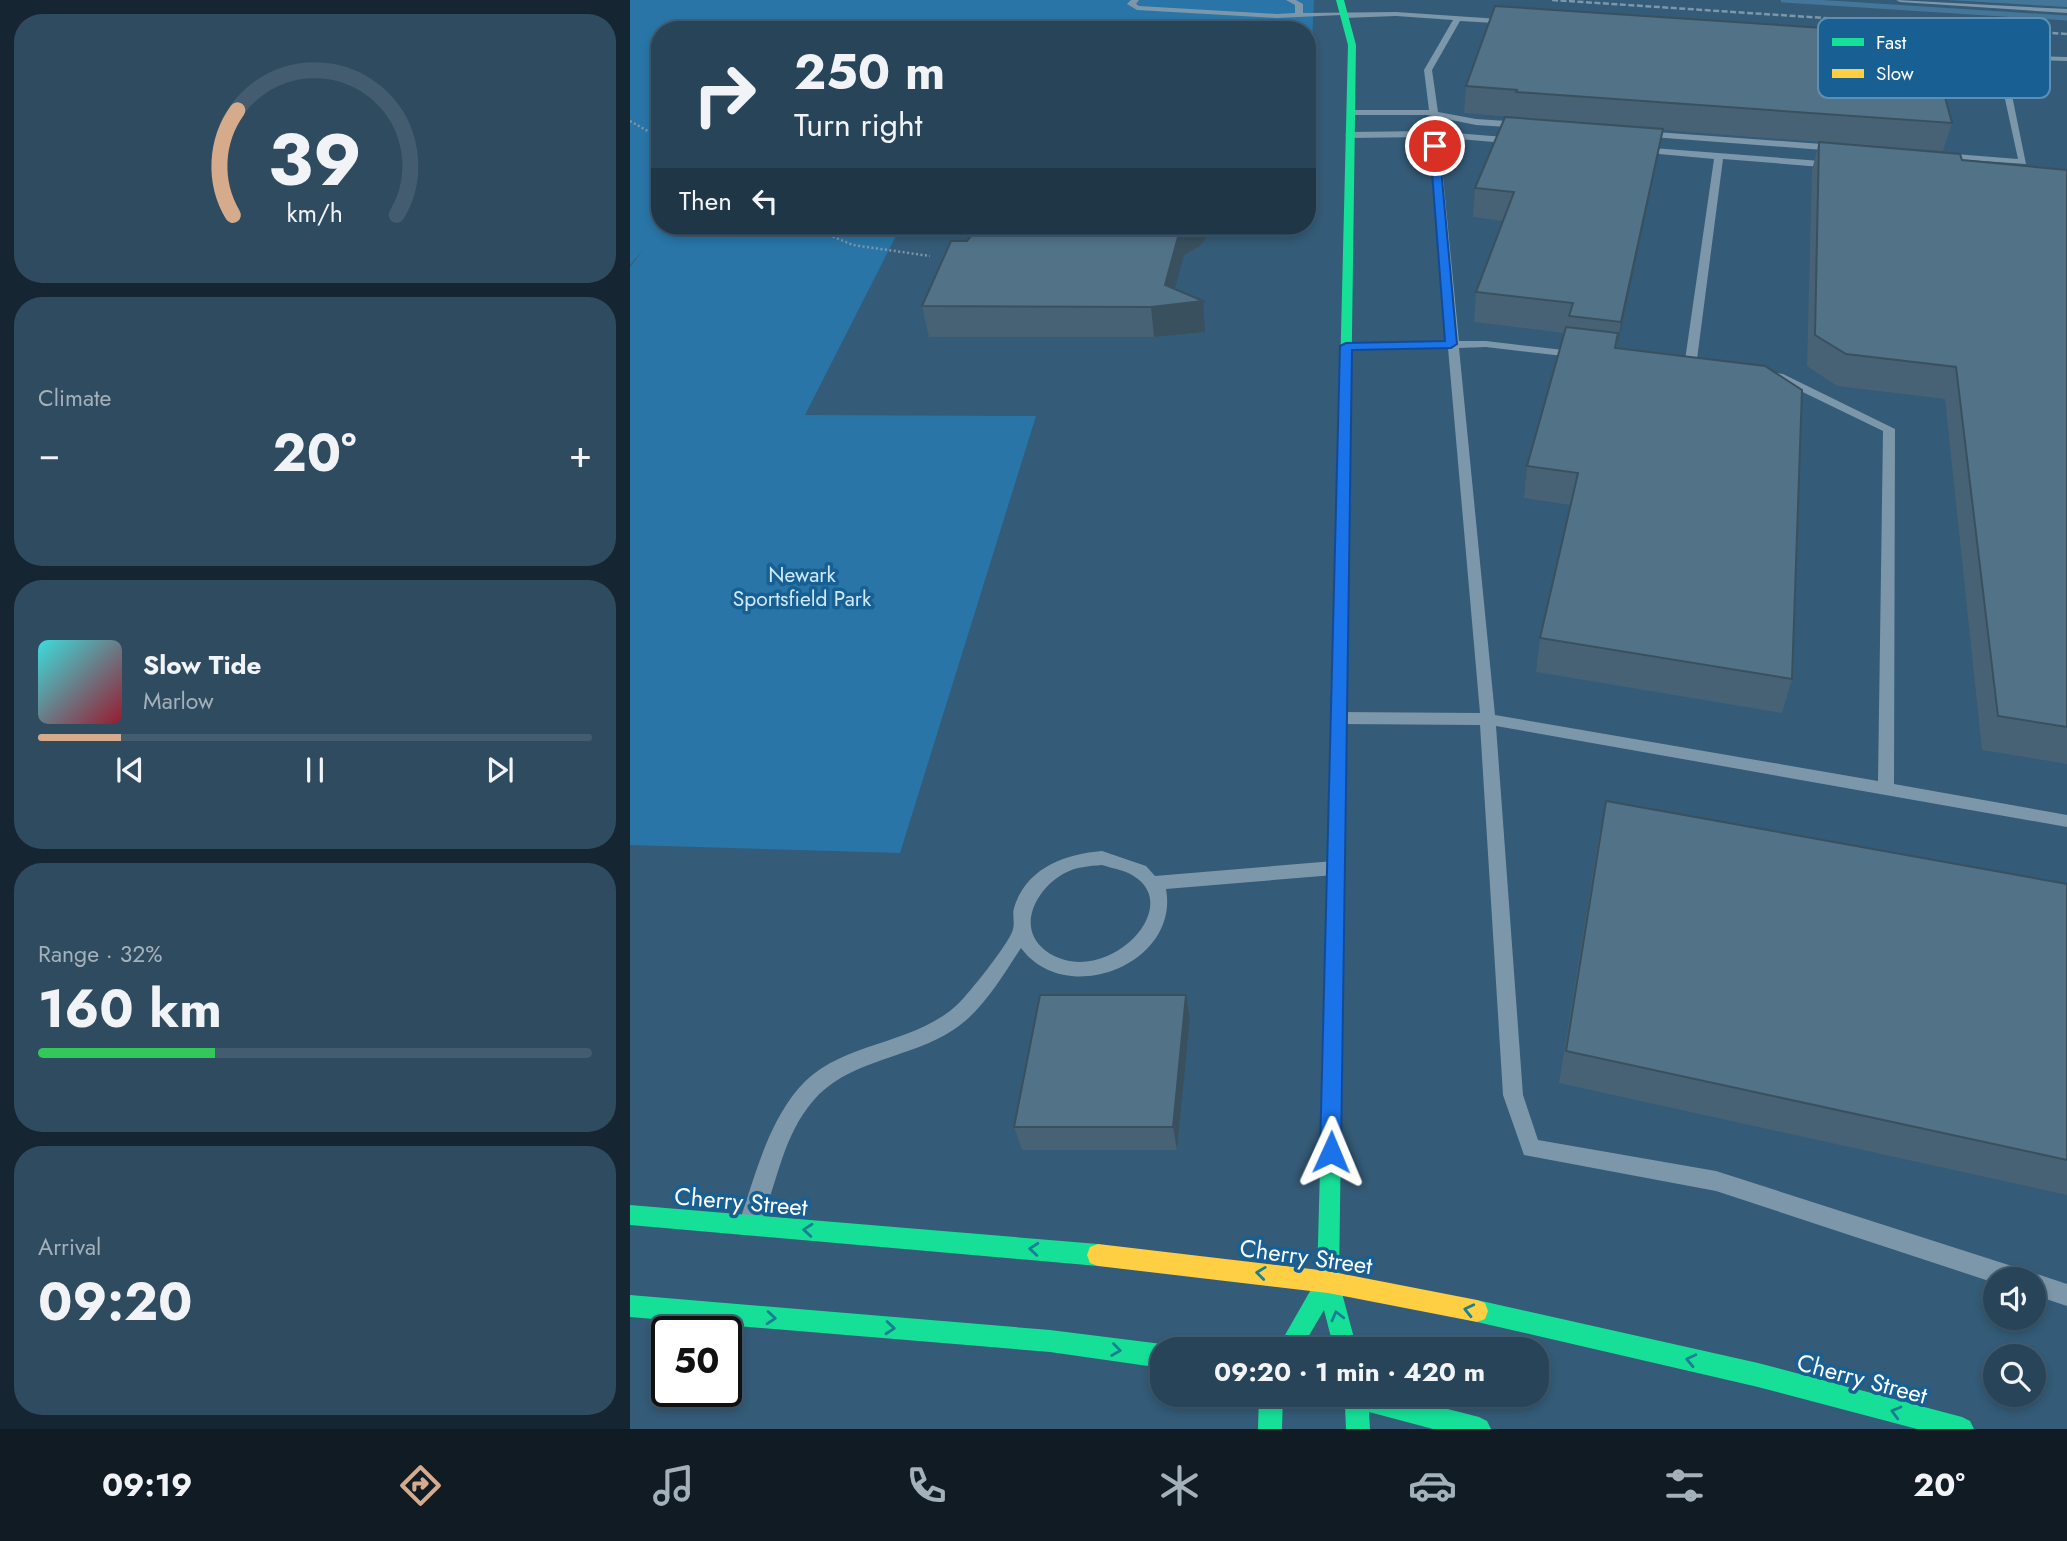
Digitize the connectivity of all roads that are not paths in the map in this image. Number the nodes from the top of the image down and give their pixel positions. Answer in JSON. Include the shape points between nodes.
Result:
{"nodes":[{"id":1,"x":1135,"y":0,"type":"edge"},
{"id":2,"x":1290,"y":0,"type":"edge"},
{"id":3,"x":1900,"y":0,"type":"edge"},
{"id":4,"x":1342,"y":10,"type":"edge"},
{"id":5,"x":2067,"y":10,"type":"edge"},
{"id":6,"x":1299,"y":15,"type":"junction"},
{"id":7,"x":1458,"y":18,"type":"junction"},
{"id":8,"x":1523,"y":23,"type":"edge"},
{"id":9,"x":2009,"y":98,"type":"edge"},
{"id":10,"x":1351,"y":113,"type":"junction"},
{"id":11,"x":1434,"y":113,"type":"junction"},
{"id":12,"x":1530,"y":126,"type":"edge"},
{"id":13,"x":1626,"y":133,"type":"edge"},
{"id":14,"x":1430,"y":134,"type":"junction"},
{"id":15,"x":1350,"y":135,"type":"junction"},
{"id":16,"x":1536,"y":142,"type":"edge"},
{"id":17,"x":1628,"y":149,"type":"edge"},
{"id":18,"x":1845,"y":149,"type":"edge"},
{"id":19,"x":1927,"y":155,"type":"edge"},
{"id":20,"x":1719,"y":156,"type":"junction"},
{"id":21,"x":1849,"y":166,"type":"edge"},
{"id":22,"x":1451,"y":344,"type":"junction"},
{"id":23,"x":1346,"y":346,"type":"junction"},
{"id":24,"x":1595,"y":356,"type":"edge"},
{"id":25,"x":1690,"y":367,"type":"edge"},
{"id":26,"x":1743,"y":373,"type":"edge"},
{"id":27,"x":1339,"y":718,"type":"junction"},
{"id":28,"x":1488,"y":719,"type":"junction"},
{"id":29,"x":1886,"y":789,"type":"junction"},
{"id":30,"x":2067,"y":821,"type":"edge"},
{"id":31,"x":1336,"y":867,"type":"junction"},
{"id":32,"x":1154,"y":883,"type":"junction"},
{"id":33,"x":1021,"y":932,"type":"junction"},
{"id":34,"x":630,"y":1215,"type":"edge"},
{"id":35,"x":749,"y":1226,"type":"junction"},
{"id":36,"x":1983,"y":1268,"type":"edge"},
{"id":37,"x":1328,"y":1282,"type":"junction"},
{"id":38,"x":2046,"y":1288,"type":"edge"},
{"id":39,"x":2067,"y":1295,"type":"edge"},
{"id":40,"x":630,"y":1306,"type":"edge"},
{"id":41,"x":1295,"y":1337,"type":"edge"},
{"id":42,"x":1342,"y":1337,"type":"edge"},
{"id":43,"x":1150,"y":1354,"type":"edge"},
{"id":44,"x":1271,"y":1407,"type":"edge"},
{"id":45,"x":1355,"y":1407,"type":"edge"},
{"id":46,"x":1398,"y":1407,"type":"edge"},
{"id":47,"x":1270,"y":1429,"type":"edge"},
{"id":48,"x":1358,"y":1429,"type":"edge"},
{"id":49,"x":1479,"y":1429,"type":"edge"},
{"id":50,"x":1962,"y":1429,"type":"edge"}],
"edges":[{"from":1,"to":6,"type":"lane","via":[[1131,4],[1137,8]]},
{"from":2,"to":6,"type":"lane","via":[[1299,4]]},
{"from":3,"to":5,"type":"lane"},
{"from":4,"to":6,"type":"lane"},
{"from":4,"to":7,"type":"lane"},
{"from":4,"to":10,"type":"main road","via":[[1352,45]]},
{"from":7,"to":8,"type":"lane"},
{"from":7,"to":11,"type":"lane","via":[[1428,70]]},
{"from":9,"to":19,"type":"lane","via":[[2023,162]]},
{"from":10,"to":11,"type":"lane"},
{"from":10,"to":15,"type":"main road"},
{"from":11,"to":12,"type":"lane"},
{"from":13,"to":18,"type":"lane"},
{"from":14,"to":15,"type":"lane"},
{"from":14,"to":16,"type":"lane"},
{"from":14,"to":22,"type":"lane","via":[[1435,146]]},
{"from":15,"to":23,"type":"main road"},
{"from":17,"to":20,"type":"lane"},
{"from":20,"to":21,"type":"lane"},
{"from":20,"to":25,"type":"lane"},
{"from":22,"to":23,"type":"lane"},
{"from":22,"to":24,"type":"lane"},
{"from":22,"to":28,"type":"lane"},
{"from":23,"to":27,"type":"main road"},
{"from":26,"to":29,"type":"lane","via":[[1783,378],[1889,429]]},
{"from":27,"to":28,"type":"lane"},
{"from":27,"to":31,"type":"main road"},
{"from":28,"to":29,"type":"lane"},
{"from":28,"to":36,"type":"lane","via":[[1513,1095],[1531,1148],[1716,1181]]},
{"from":29,"to":30,"type":"lane"},
{"from":31,"to":32,"type":"lane"},
{"from":31,"to":37,"type":"main road"},
{"from":32,"to":33,"type":"lane","via":[[1141,870],[1113,859],[1080,860],[1059,867],[1028,896]]},
{"from":32,"to":33,"type":"lane","via":[[1160,900],[1155,927],[1135,952],[1114,963],[1091,969],[1046,961],[1030,949]]},
{"from":33,"to":35,"type":"lane","via":[[971,1006],[940,1029],[838,1069],[807,1092],[785,1122]]},
{"from":34,"to":35,"type":"main road","name":"Cherry Street"},
{"from":37,"to":35,"type":"main road","name":"Cherry Street","one_way":true,"via":[[1094,1254]]},
{"from":37,"to":41,"type":"main road"},
{"from":42,"to":37,"type":"main road","one_way":true},
{"from":50,"to":37,"type":"main road","name":"Cherry Street","one_way":true,"via":[[1744,1372]]},
{"from":38,"to":39,"type":"lane"},
{"from":40,"to":43,"type":"main road","one_way":true,"via":[[1050,1341]]},
{"from":44,"to":47,"type":"main road"},
{"from":45,"to":48,"type":"main road"},
{"from":46,"to":49,"type":"main road"}]}
